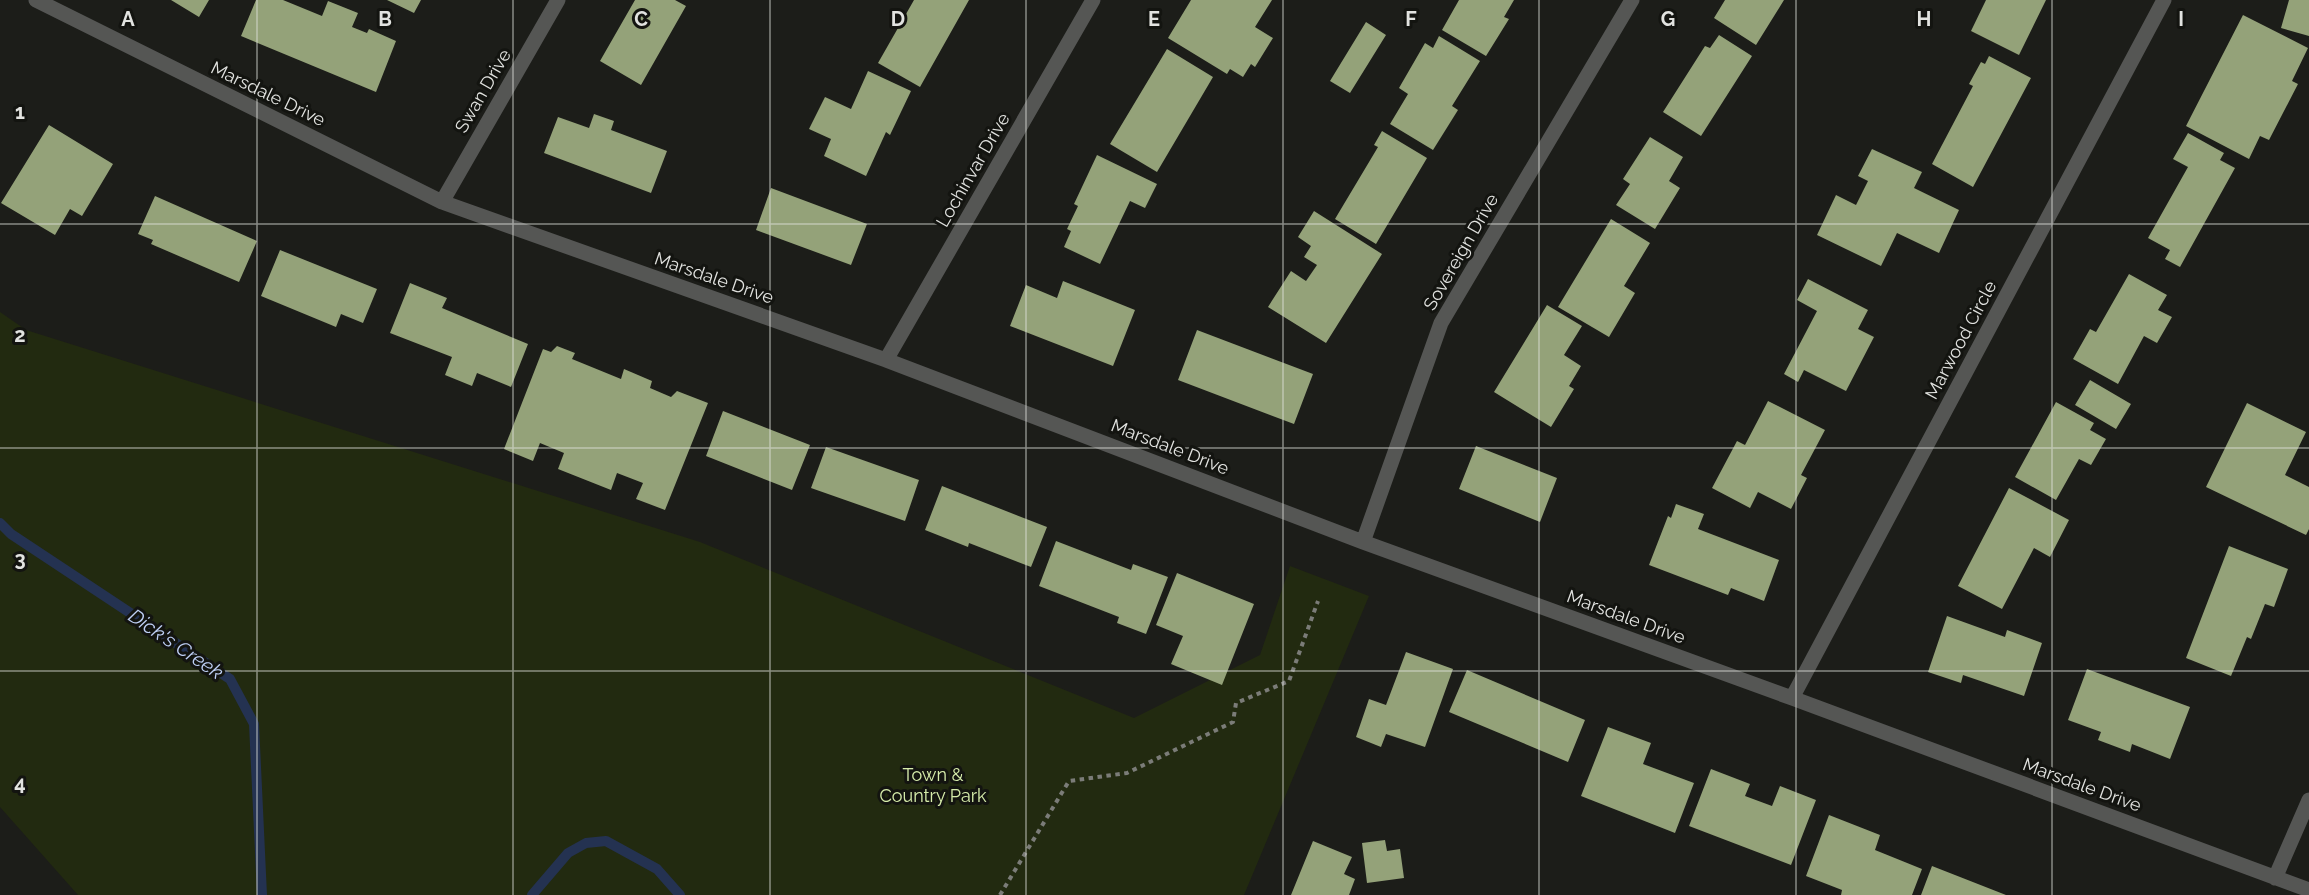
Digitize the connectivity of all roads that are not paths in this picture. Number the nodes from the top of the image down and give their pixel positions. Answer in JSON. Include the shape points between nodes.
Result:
{"nodes":[{"id":1,"x":36,"y":0,"type":"edge"},
{"id":2,"x":558,"y":0,"type":"edge"},
{"id":3,"x":1093,"y":0,"type":"edge"},
{"id":4,"x":1632,"y":0,"type":"edge"},
{"id":5,"x":2164,"y":0,"type":"edge"},
{"id":6,"x":442,"y":202,"type":"junction"},
{"id":7,"x":886,"y":360,"type":"junction"},
{"id":8,"x":1364,"y":542,"type":"junction"},
{"id":9,"x":1792,"y":698,"type":"junction"},
{"id":10,"x":2309,"y":800,"type":"edge"},
{"id":11,"x":2276,"y":878,"type":"junction"},
{"id":12,"x":2309,"y":890,"type":"edge"}],
"edges":[{"from":1,"to":6,"type":"street","name":"Marsdale Drive"},
{"from":2,"to":6,"type":"street","name":"Swan Drive"},
{"from":3,"to":7,"type":"street","name":"Lochinvar Drive"},
{"from":4,"to":8,"type":"street","name":"Sovereign Drive","via":[[1441,323]]},
{"from":5,"to":9,"type":"street","name":"Marwood Circle"},
{"from":6,"to":7,"type":"street","name":"Marsdale Drive"},
{"from":7,"to":8,"type":"street","name":"Marsdale Drive"},
{"from":8,"to":9,"type":"street","name":"Marsdale Drive"},
{"from":9,"to":11,"type":"street","name":"Marsdale Drive"},
{"from":10,"to":11,"type":"street"},
{"from":11,"to":12,"type":"street","name":"Marsdale Drive"}]}
